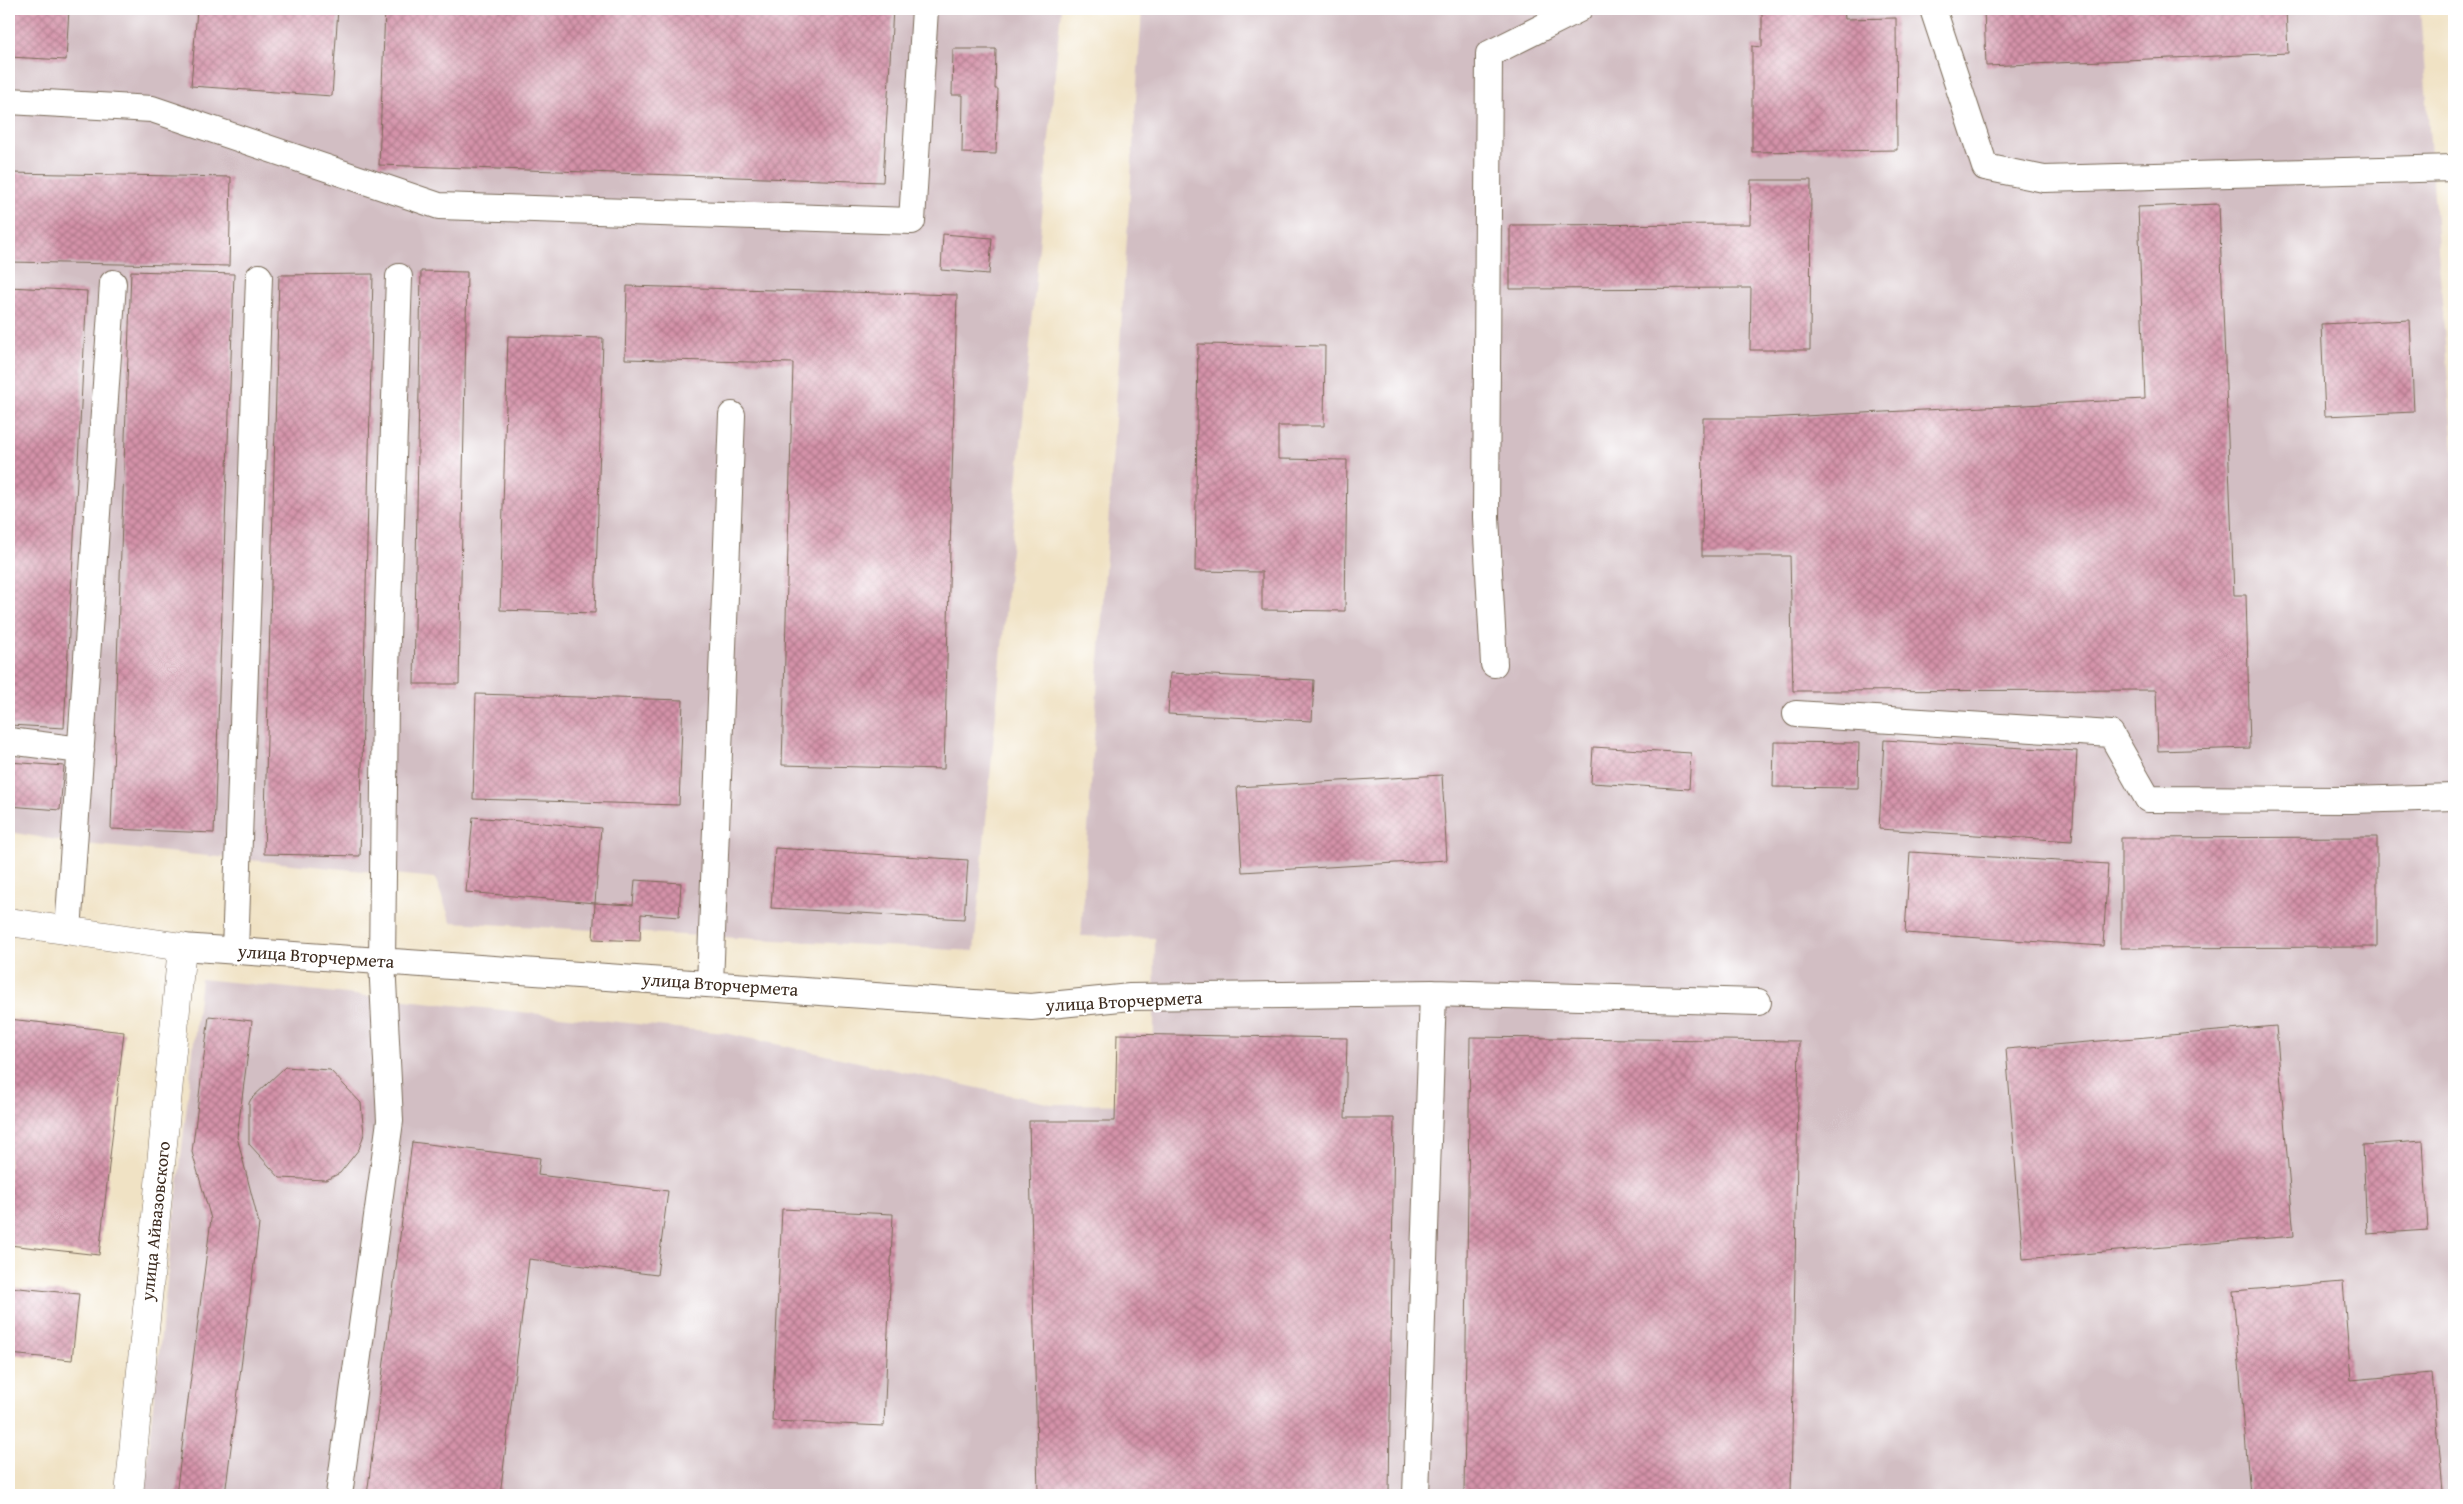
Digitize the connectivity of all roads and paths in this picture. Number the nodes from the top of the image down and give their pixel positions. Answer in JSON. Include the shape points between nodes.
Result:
{"nodes":[{"id":1,"x":925,"y":9,"type":"edge"},
{"id":2,"x":1579,"y":9,"type":"edge"},
{"id":3,"x":1933,"y":9,"type":"edge"},
{"id":4,"x":9,"y":101,"type":"edge"},
{"id":5,"x":2454,"y":168,"type":"edge"},
{"id":6,"x":258,"y":277,"type":"dead end"},
{"id":7,"x":400,"y":277,"type":"dead end"},
{"id":8,"x":113,"y":283,"type":"dead end"},
{"id":9,"x":732,"y":415,"type":"dead end"},
{"id":10,"x":1494,"y":664,"type":"dead end"},
{"id":11,"x":1796,"y":714,"type":"dead end"},
{"id":12,"x":9,"y":740,"type":"edge"},
{"id":13,"x":81,"y":750,"type":"junction"},
{"id":14,"x":2454,"y":797,"type":"edge"},
{"id":15,"x":9,"y":922,"type":"edge"},
{"id":16,"x":68,"y":931,"type":"junction"},
{"id":17,"x":182,"y":946,"type":"junction"},
{"id":18,"x":235,"y":950,"type":"junction"},
{"id":19,"x":382,"y":961,"type":"junction"},
{"id":20,"x":710,"y":984,"type":"junction"},
{"id":21,"x":1433,"y":993,"type":"junction"},
{"id":22,"x":1758,"y":1002,"type":"dead end"},
{"id":23,"x":129,"y":1495,"type":"edge"},
{"id":24,"x":339,"y":1495,"type":"edge"},
{"id":25,"x":1416,"y":1495,"type":"edge"}],
"edges":[{"from":1,"to":4,"type":"lane","via":[[912,221],[439,206],[152,109]]},
{"from":2,"to":10,"type":"lane","via":[[1488,54],[1486,517]]},
{"from":3,"to":5,"type":"lane","via":[[1985,167],[2044,179]]},
{"from":6,"to":18,"type":"lane"},
{"from":7,"to":19,"type":"lane","via":[[385,700]]},
{"from":8,"to":13,"type":"lane"},
{"from":9,"to":20,"type":"lane"},
{"from":11,"to":14,"type":"lane","via":[[2111,734],[2148,799]]},
{"from":12,"to":13,"type":"lane"},
{"from":13,"to":16,"type":"lane"},
{"from":15,"to":16,"type":"street","name":"улица Вторчермета"},
{"from":16,"to":17,"type":"street","name":"улица Вторчермета"},
{"from":17,"to":18,"type":"lane","name":"улица Вторчермета"},
{"from":17,"to":23,"type":"street","name":"улица Айвазовского"},
{"from":18,"to":19,"type":"lane","name":"улица Вторчермета"},
{"from":19,"to":20,"type":"lane","name":"улица Вторчермета"},
{"from":19,"to":24,"type":"lane","via":[[390,1121]]},
{"from":20,"to":21,"type":"lane","name":"улица Вторчермета","via":[[1031,1007],[1130,997]]},
{"from":21,"to":22,"type":"lane","name":"улица Вторчермета"},
{"from":21,"to":25,"type":"lane"}]}
